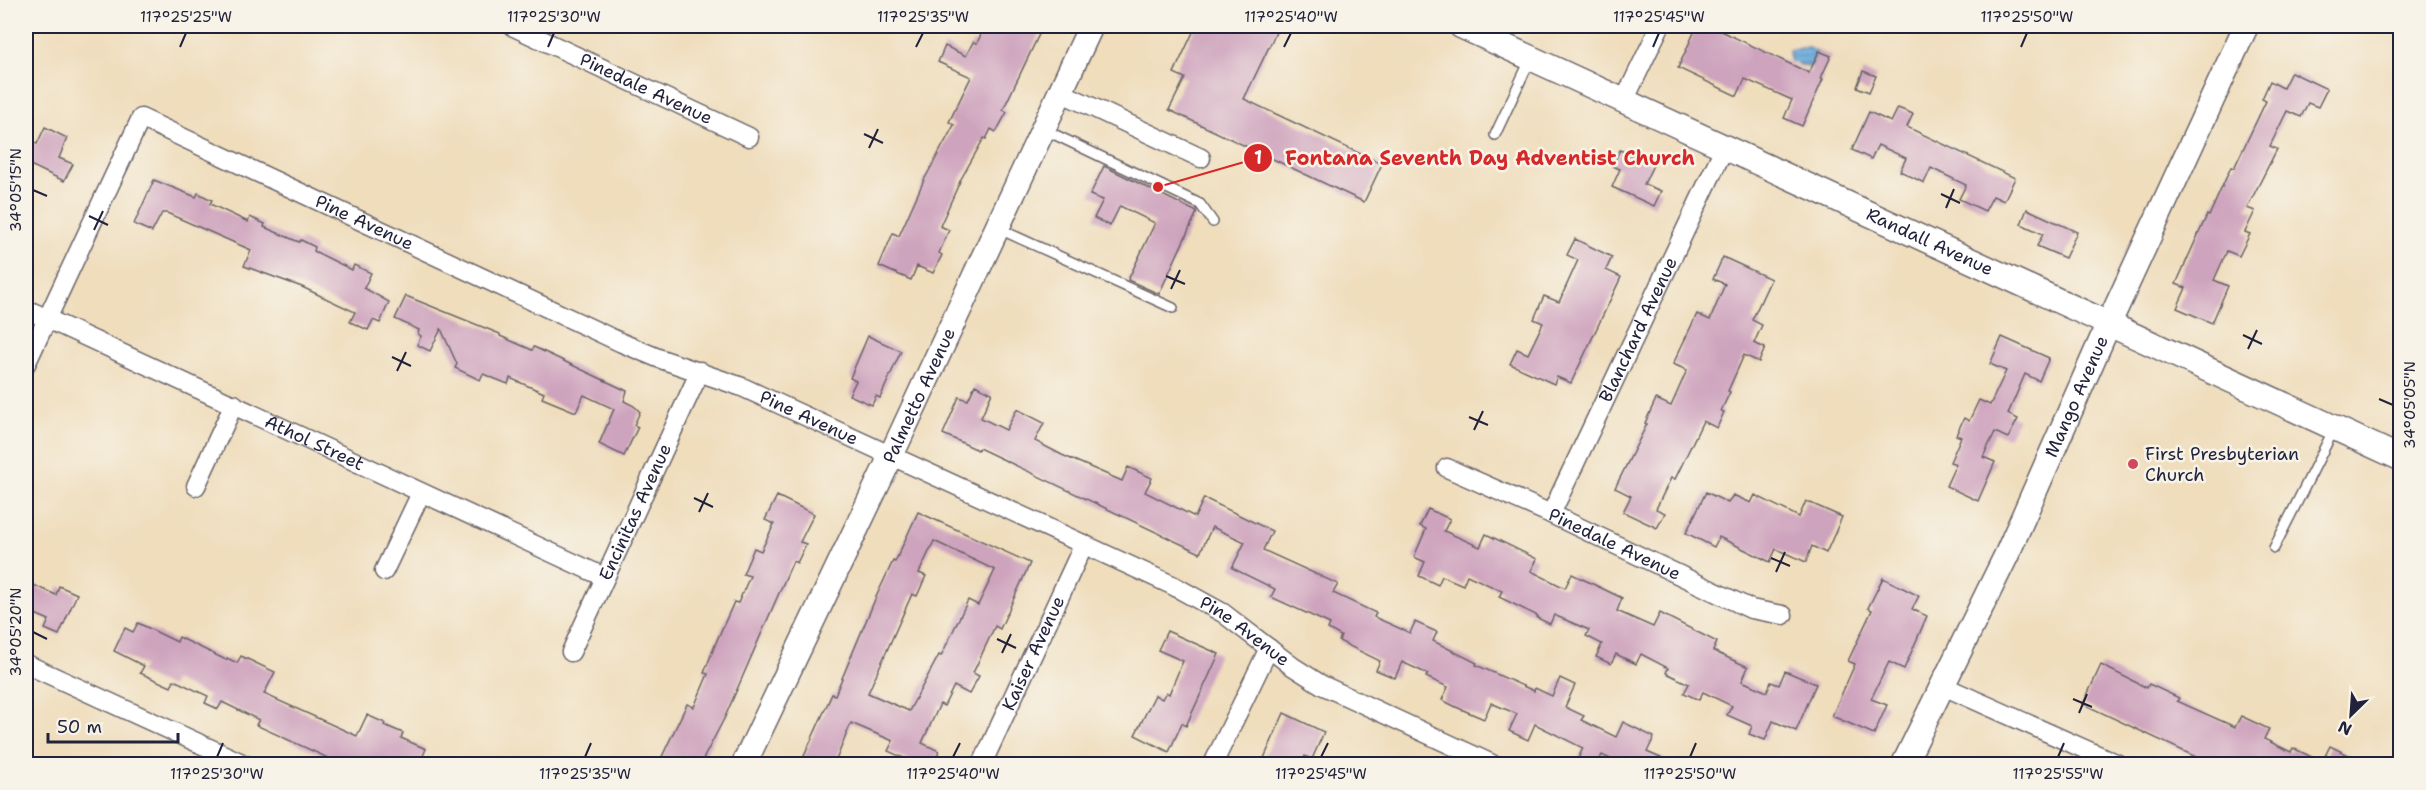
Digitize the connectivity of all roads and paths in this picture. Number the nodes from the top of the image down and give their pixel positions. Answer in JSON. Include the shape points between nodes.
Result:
{"nodes":[{"id":1,"x":512,"y":26,"type":"edge"},
{"id":2,"x":1091,"y":26,"type":"edge"},
{"id":3,"x":1461,"y":26,"type":"edge"},
{"id":4,"x":1660,"y":26,"type":"edge"},
{"id":5,"x":2246,"y":26,"type":"edge"},
{"id":6,"x":1531,"y":58,"type":"junction"},
{"id":7,"x":1060,"y":92,"type":"junction"},
{"id":8,"x":1624,"y":101,"type":"junction"},
{"id":9,"x":1043,"y":129,"type":"junction"},
{"id":10,"x":1495,"y":135,"type":"dead end"},
{"id":11,"x":749,"y":137,"type":"dead end"},
{"id":12,"x":1725,"y":146,"type":"junction"},
{"id":13,"x":1201,"y":158,"type":"dead end"},
{"id":14,"x":1213,"y":222,"type":"dead end"},
{"id":15,"x":997,"y":228,"type":"junction"},
{"id":16,"x":1173,"y":308,"type":"dead end"},
{"id":17,"x":26,"y":309,"type":"edge"},
{"id":18,"x":47,"y":318,"type":"junction"},
{"id":19,"x":2109,"y":323,"type":"junction"},
{"id":20,"x":26,"y":364,"type":"edge"},
{"id":21,"x":700,"y":371,"type":"junction"},
{"id":22,"x":234,"y":404,"type":"junction"},
{"id":23,"x":2334,"y":428,"type":"junction"},
{"id":24,"x":891,"y":456,"type":"junction"},
{"id":25,"x":2400,"y":458,"type":"edge"},
{"id":26,"x":1447,"y":468,"type":"dead end"},
{"id":27,"x":196,"y":486,"type":"dead end"},
{"id":28,"x":421,"y":493,"type":"junction"},
{"id":29,"x":1551,"y":514,"type":"junction"},
{"id":30,"x":1084,"y":544,"type":"junction"},
{"id":31,"x":2274,"y":548,"type":"dead end"},
{"id":32,"x":384,"y":571,"type":"dead end"},
{"id":33,"x":604,"y":577,"type":"junction"},
{"id":34,"x":1783,"y":615,"type":"dead end"},
{"id":35,"x":1269,"y":648,"type":"junction"},
{"id":36,"x":571,"y":652,"type":"dead end"},
{"id":37,"x":26,"y":664,"type":"edge"},
{"id":38,"x":1941,"y":685,"type":"junction"},
{"id":39,"x":244,"y":765,"type":"edge"},
{"id":40,"x":744,"y":765,"type":"edge"},
{"id":41,"x":982,"y":765,"type":"edge"},
{"id":42,"x":1214,"y":765,"type":"edge"},
{"id":43,"x":1492,"y":765,"type":"edge"},
{"id":44,"x":1904,"y":765,"type":"edge"},
{"id":45,"x":2118,"y":765,"type":"edge"}],
"edges":[{"from":1,"to":11,"type":"street","name":"Pinedale Avenue"},
{"from":2,"to":7,"type":"street","name":"Palmetto Avenue"},
{"from":3,"to":6,"type":"street","name":"Randall Avenue"},
{"from":4,"to":8,"type":"street"},
{"from":5,"to":19,"type":"street","name":"Mango Avenue"},
{"from":6,"to":8,"type":"street","name":"Randall Avenue"},
{"from":6,"to":10,"type":"lane"},
{"from":7,"to":9,"type":"street","name":"Palmetto Avenue"},
{"from":7,"to":13,"type":"street"},
{"from":8,"to":12,"type":"street","name":"Randall Avenue"},
{"from":9,"to":14,"type":"lane","via":[[1200,204]]},
{"from":9,"to":15,"type":"street","name":"Palmetto Avenue"},
{"from":12,"to":19,"type":"street","name":"Randall Avenue"},
{"from":12,"to":29,"type":"street","name":"Blanchard Avenue"},
{"from":15,"to":16,"type":"lane"},
{"from":15,"to":24,"type":"street","name":"Palmetto Avenue"},
{"from":17,"to":18,"type":"street","name":"Athol Street"},
{"from":18,"to":20,"type":"street"},
{"from":18,"to":21,"type":"street","name":"Pine Avenue","via":[[141,118],[622,343]]},
{"from":18,"to":22,"type":"street","name":"Athol Street"},
{"from":19,"to":23,"type":"street","name":"Randall Avenue"},
{"from":19,"to":38,"type":"street","name":"Mango Avenue","via":[[2007,554]]},
{"from":21,"to":24,"type":"street","name":"Pine Avenue"},
{"from":21,"to":33,"type":"street","name":"Encinitas Avenue"},
{"from":22,"to":27,"type":"street"},
{"from":22,"to":28,"type":"street","name":"Athol Street"},
{"from":23,"to":25,"type":"street","name":"Randall Avenue"},
{"from":23,"to":31,"type":"lane"},
{"from":24,"to":30,"type":"street","name":"Pine Avenue"},
{"from":24,"to":40,"type":"street","name":"Palmetto Avenue"},
{"from":26,"to":29,"type":"street","name":"Pinedale Avenue"},
{"from":28,"to":32,"type":"street"},
{"from":28,"to":33,"type":"street","name":"Athol Street"},
{"from":29,"to":34,"type":"street","name":"Pinedale Avenue","via":[[1751,609]]},
{"from":30,"to":35,"type":"street","name":"Pine Avenue","via":[[1198,597]]},
{"from":30,"to":41,"type":"street","name":"Kaiser Avenue"},
{"from":33,"to":36,"type":"street","name":"Encinitas Avenue"},
{"from":35,"to":42,"type":"street"},
{"from":35,"to":43,"type":"street","name":"Pine Avenue","via":[[1322,685]]},
{"from":37,"to":39,"type":"street"},
{"from":38,"to":44,"type":"street","name":"Mango Avenue"},
{"from":38,"to":45,"type":"street"}]}
